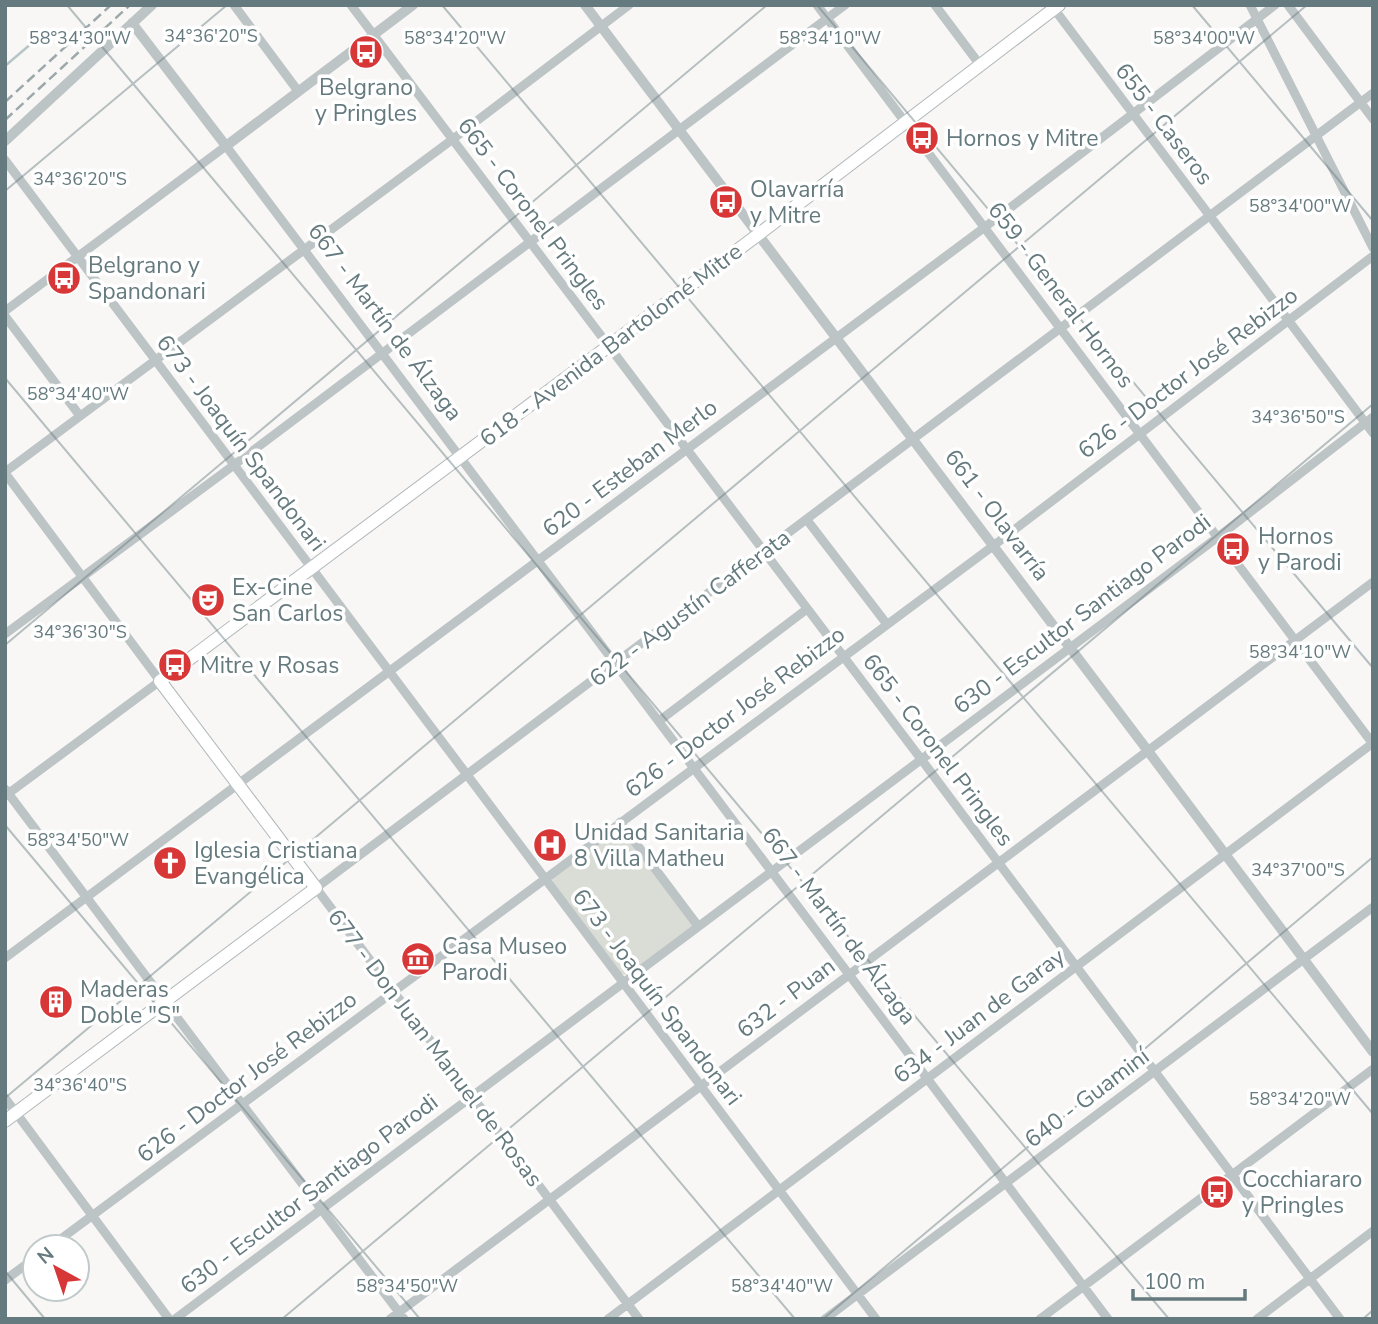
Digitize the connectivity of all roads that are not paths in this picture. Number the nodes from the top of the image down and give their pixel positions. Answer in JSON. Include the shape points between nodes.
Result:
{"nodes":[{"id":1,"x":152,"y":5,"type":"edge"},
{"id":2,"x":234,"y":5,"type":"edge"},
{"id":3,"x":351,"y":5,"type":"edge"},
{"id":4,"x":413,"y":5,"type":"edge"},
{"id":5,"x":585,"y":5,"type":"edge"},
{"id":6,"x":629,"y":5,"type":"edge"},
{"id":7,"x":817,"y":5,"type":"edge"},
{"id":8,"x":845,"y":5,"type":"edge"},
{"id":9,"x":935,"y":5,"type":"edge"},
{"id":10,"x":1250,"y":5,"type":"edge"},
{"id":11,"x":1275,"y":5,"type":"edge"},
{"id":12,"x":1288,"y":5,"type":"edge"},
{"id":13,"x":1055,"y":7,"type":"edge"},
{"id":14,"x":827,"y":19,"type":"junction"},
{"id":15,"x":1257,"y":19,"type":"junction"},
{"id":16,"x":132,"y":23,"type":"junction"},
{"id":17,"x":601,"y":26,"type":"junction"},
{"id":18,"x":373,"y":34,"type":"junction"},
{"id":19,"x":980,"y":65,"type":"junction"},
{"id":20,"x":298,"y":90,"type":"junction"},
{"id":21,"x":1373,"y":93,"type":"edge"},
{"id":22,"x":1360,"y":103,"type":"junction"},
{"id":23,"x":1133,"y":114,"type":"junction"},
{"id":24,"x":1373,"y":119,"type":"edge"},
{"id":25,"x":906,"y":123,"type":"junction"},
{"id":26,"x":680,"y":129,"type":"junction"},
{"id":27,"x":1316,"y":135,"type":"junction"},
{"id":28,"x":453,"y":139,"type":"junction"},
{"id":29,"x":5,"y":141,"type":"edge"},
{"id":30,"x":226,"y":146,"type":"junction"},
{"id":31,"x":5,"y":160,"type":"edge"},
{"id":32,"x":1210,"y":217,"type":"junction"},
{"id":33,"x":985,"y":227,"type":"junction"},
{"id":34,"x":759,"y":234,"type":"junction"},
{"id":35,"x":530,"y":242,"type":"junction"},
{"id":36,"x":1373,"y":248,"type":"edge"},
{"id":37,"x":304,"y":250,"type":"junction"},
{"id":38,"x":1373,"y":256,"type":"edge"},
{"id":39,"x":77,"y":257,"type":"junction"},
{"id":40,"x":5,"y":311,"type":"edge"},
{"id":41,"x":5,"y":316,"type":"edge"},
{"id":42,"x":1289,"y":321,"type":"junction"},
{"id":43,"x":1062,"y":329,"type":"junction"},
{"id":44,"x":837,"y":338,"type":"junction"},
{"id":45,"x":609,"y":346,"type":"junction"},
{"id":46,"x":382,"y":353,"type":"junction"},
{"id":47,"x":155,"y":361,"type":"junction"},
{"id":48,"x":80,"y":416,"type":"junction"},
{"id":49,"x":1369,"y":420,"type":"edge"},
{"id":50,"x":1141,"y":433,"type":"junction"},
{"id":51,"x":1373,"y":433,"type":"edge"},
{"id":52,"x":914,"y":440,"type":"junction"},
{"id":53,"x":687,"y":450,"type":"junction"},
{"id":54,"x":460,"y":458,"type":"junction"},
{"id":55,"x":234,"y":465,"type":"junction"},
{"id":56,"x":5,"y":473,"type":"edge"},
{"id":57,"x":807,"y":520,"type":"junction"},
{"id":58,"x":1217,"y":537,"type":"junction"},
{"id":59,"x":993,"y":546,"type":"junction"},
{"id":60,"x":764,"y":552,"type":"junction"},
{"id":61,"x":538,"y":561,"type":"junction"},
{"id":62,"x":311,"y":568,"type":"junction"},
{"id":63,"x":82,"y":577,"type":"junction"},
{"id":64,"x":1373,"y":582,"type":"edge"},
{"id":65,"x":807,"y":609,"type":"junction"},
{"id":66,"x":886,"y":623,"type":"junction"},
{"id":67,"x":5,"y":634,"type":"edge"},
{"id":68,"x":1296,"y":641,"type":"junction"},
{"id":69,"x":1069,"y":647,"type":"junction"},
{"id":70,"x":843,"y":656,"type":"junction"},
{"id":71,"x":615,"y":664,"type":"junction"},
{"id":72,"x":389,"y":673,"type":"junction"},
{"id":73,"x":160,"y":681,"type":"junction"},
{"id":74,"x":659,"y":721,"type":"junction"},
{"id":75,"x":1373,"y":744,"type":"edge"},
{"id":76,"x":1148,"y":751,"type":"junction"},
{"id":77,"x":921,"y":759,"type":"junction"},
{"id":78,"x":694,"y":767,"type":"junction"},
{"id":79,"x":466,"y":776,"type":"junction"},
{"id":80,"x":238,"y":785,"type":"junction"},
{"id":81,"x":6,"y":793,"type":"edge"},
{"id":82,"x":620,"y":822,"type":"junction"},
{"id":83,"x":1227,"y":855,"type":"junction"},
{"id":84,"x":999,"y":863,"type":"junction"},
{"id":85,"x":772,"y":871,"type":"junction"},
{"id":86,"x":544,"y":879,"type":"junction"},
{"id":87,"x":316,"y":888,"type":"junction"},
{"id":88,"x":86,"y":897,"type":"junction"},
{"id":89,"x":1373,"y":907,"type":"edge"},
{"id":90,"x":698,"y":926,"type":"junction"},
{"id":91,"x":5,"y":958,"type":"edge"},
{"id":92,"x":1304,"y":960,"type":"junction"},
{"id":93,"x":1077,"y":967,"type":"junction"},
{"id":94,"x":849,"y":975,"type":"junction"},
{"id":95,"x":623,"y":983,"type":"junction"},
{"id":96,"x":393,"y":993,"type":"junction"},
{"id":97,"x":164,"y":1001,"type":"junction"},
{"id":98,"x":1373,"y":1052,"type":"edge"},
{"id":99,"x":1373,"y":1069,"type":"edge"},
{"id":100,"x":1155,"y":1071,"type":"junction"},
{"id":101,"x":928,"y":1078,"type":"junction"},
{"id":102,"x":701,"y":1086,"type":"junction"},
{"id":103,"x":471,"y":1096,"type":"junction"},
{"id":104,"x":5,"y":1098,"type":"edge"},
{"id":105,"x":243,"y":1105,"type":"junction"},
{"id":106,"x":11,"y":1117,"type":"edge"},
{"id":107,"x":1233,"y":1175,"type":"junction"},
{"id":108,"x":1006,"y":1183,"type":"junction"},
{"id":109,"x":779,"y":1190,"type":"junction"},
{"id":110,"x":549,"y":1200,"type":"junction"},
{"id":111,"x":320,"y":1208,"type":"junction"},
{"id":112,"x":92,"y":1216,"type":"junction"},
{"id":113,"x":1373,"y":1231,"type":"edge"},
{"id":114,"x":69,"y":1233,"type":"edge"},
{"id":115,"x":21,"y":1268,"type":"edge"},
{"id":116,"x":1310,"y":1279,"type":"junction"},
{"id":117,"x":5,"y":1280,"type":"edge"},
{"id":118,"x":1083,"y":1287,"type":"junction"},
{"id":119,"x":858,"y":1294,"type":"junction"},
{"id":120,"x":628,"y":1304,"type":"junction"},
{"id":121,"x":401,"y":1316,"type":"edge"},
{"id":122,"x":169,"y":1319,"type":"edge"},
{"id":123,"x":175,"y":1319,"type":"edge"},
{"id":124,"x":390,"y":1319,"type":"edge"},
{"id":125,"x":608,"y":1319,"type":"edge"},
{"id":126,"x":639,"y":1319,"type":"edge"},
{"id":127,"x":825,"y":1319,"type":"edge"},
{"id":128,"x":876,"y":1319,"type":"edge"},
{"id":129,"x":1040,"y":1319,"type":"edge"},
{"id":130,"x":1108,"y":1319,"type":"edge"},
{"id":131,"x":1257,"y":1319,"type":"edge"},
{"id":132,"x":1340,"y":1319,"type":"edge"}],
"edges":[{"from":1,"to":16,"type":"street"},
{"from":2,"to":20,"type":"street"},
{"from":3,"to":18,"type":"street","name":"665 - Coronel Pringles"},
{"from":4,"to":18,"type":"street"},
{"from":5,"to":17,"type":"street","name":"661 - Olavarría"},
{"from":6,"to":17,"type":"street"},
{"from":7,"to":14,"type":"street","name":"659 - General Hornos"},
{"from":8,"to":14,"type":"street"},
{"from":9,"to":19,"type":"street"},
{"from":10,"to":15,"type":"street"},
{"from":11,"to":15,"type":"street","name":"620 - Esteban Merlo"},
{"from":12,"to":22,"type":"street"},
{"from":13,"to":19,"type":"main road","name":"618 - Avenida Bartolomé Mitre"},
{"from":13,"to":23,"type":"street","name":"655 - Caseros"},
{"from":14,"to":25,"type":"street","name":"659 - General Hornos"},
{"from":14,"to":26,"type":"street"},
{"from":15,"to":23,"type":"street","name":"620 - Esteban Merlo"},
{"from":15,"to":27,"type":"street"},
{"from":16,"to":29,"type":"street"},
{"from":16,"to":30,"type":"street","name":"667 - Martín de Álzaga"},
{"from":17,"to":26,"type":"street","name":"661 - Olavarría"},
{"from":17,"to":28,"type":"street"},
{"from":18,"to":20,"type":"street"},
{"from":18,"to":28,"type":"street","name":"665 - Coronel Pringles"},
{"from":19,"to":25,"type":"main road","name":"618 - Avenida Bartolomé Mitre"},
{"from":20,"to":30,"type":"street"},
{"from":21,"to":22,"type":"street","name":"622 - Agustín Cafferata"},
{"from":22,"to":24,"type":"street"},
{"from":22,"to":27,"type":"street","name":"622 - Agustín Cafferata"},
{"from":23,"to":32,"type":"street","name":"655 - Caseros"},
{"from":23,"to":33,"type":"street","name":"620 - Esteban Merlo"},
{"from":25,"to":33,"type":"street","name":"659 - General Hornos"},
{"from":25,"to":34,"type":"main road","name":"618 - Avenida Bartolomé Mitre"},
{"from":26,"to":34,"type":"street","name":"661 - Olavarría"},
{"from":26,"to":35,"type":"street"},
{"from":27,"to":32,"type":"street","name":"622 - Agustín Cafferata"},
{"from":27,"to":36,"type":"street"},
{"from":28,"to":35,"type":"street","name":"665 - Coronel Pringles"},
{"from":28,"to":37,"type":"street"},
{"from":30,"to":37,"type":"street","name":"667 - Martín de Álzaga"},
{"from":30,"to":39,"type":"street"},
{"from":31,"to":39,"type":"street","name":"673 - Joaquín Spandonari"},
{"from":32,"to":42,"type":"street","name":"655 - Caseros"},
{"from":32,"to":43,"type":"street","name":"622 - Agustín Cafferata"},
{"from":33,"to":43,"type":"street","name":"659 - General Hornos"},
{"from":33,"to":44,"type":"street","name":"620 - Esteban Merlo"},
{"from":34,"to":44,"type":"street","name":"661 - Olavarría"},
{"from":34,"to":45,"type":"main road","name":"618 - Avenida Bartolomé Mitre"},
{"from":35,"to":45,"type":"street","name":"665 - Coronel Pringles"},
{"from":35,"to":46,"type":"street"},
{"from":37,"to":46,"type":"street","name":"667 - Martín de Álzaga"},
{"from":37,"to":47,"type":"street"},
{"from":38,"to":42,"type":"street","name":"626 - Doctor José Rebizzo"},
{"from":39,"to":40,"type":"street"},
{"from":39,"to":47,"type":"street","name":"673 - Joaquín Spandonari"},
{"from":41,"to":48,"type":"street"},
{"from":42,"to":49,"type":"street","name":"655 - Caseros"},
{"from":42,"to":50,"type":"street","name":"626 - Doctor José Rebizzo"},
{"from":43,"to":50,"type":"street","name":"659 - General Hornos"},
{"from":43,"to":52,"type":"street","name":"622 - Agustín Cafferata"},
{"from":44,"to":52,"type":"street","name":"661 - Olavarría"},
{"from":44,"to":53,"type":"street","name":"620 - Esteban Merlo"},
{"from":45,"to":53,"type":"street","name":"665 - Coronel Pringles"},
{"from":45,"to":54,"type":"main road","name":"618 - Avenida Bartolomé Mitre"},
{"from":46,"to":54,"type":"street","name":"667 - Martín de Álzaga"},
{"from":46,"to":55,"type":"street"},
{"from":47,"to":48,"type":"street"},
{"from":47,"to":55,"type":"street","name":"673 - Joaquín Spandonari"},
{"from":48,"to":56,"type":"street"},
{"from":49,"to":51,"type":"street","name":"655 - Caseros"},
{"from":49,"to":58,"type":"street","name":"630 - Escultor Santiago Parodi"},
{"from":50,"to":58,"type":"street","name":"659 - General Hornos"},
{"from":50,"to":59,"type":"street","name":"626 - Doctor José Rebizzo"},
{"from":52,"to":57,"type":"street","name":"622 - Agustín Cafferata"},
{"from":52,"to":59,"type":"street","name":"661 - Olavarría"},
{"from":53,"to":60,"type":"street","name":"665 - Coronel Pringles"},
{"from":53,"to":61,"type":"street","name":"620 - Esteban Merlo"},
{"from":54,"to":61,"type":"street","name":"667 - Martín de Álzaga"},
{"from":54,"to":62,"type":"main road","name":"618 - Avenida Bartolomé Mitre"},
{"from":55,"to":62,"type":"street","name":"673 - Joaquín Spandonari"},
{"from":55,"to":63,"type":"street"},
{"from":56,"to":63,"type":"street","name":"677 - Don Juan Manuel de Rosas"},
{"from":57,"to":60,"type":"street","name":"622 - Agustín Cafferata"},
{"from":57,"to":66,"type":"street"},
{"from":58,"to":68,"type":"street","name":"659 - General Hornos"},
{"from":58,"to":69,"type":"street","name":"630 - Escultor Santiago Parodi"},
{"from":59,"to":66,"type":"street","name":"626 - Doctor José Rebizzo"},
{"from":59,"to":69,"type":"street","name":"661 - Olavarría"},
{"from":60,"to":65,"type":"street","name":"665 - Coronel Pringles"},
{"from":60,"to":71,"type":"street","name":"622 - Agustín Cafferata"},
{"from":61,"to":71,"type":"street","name":"667 - Martín de Álzaga"},
{"from":61,"to":72,"type":"street","name":"620 - Esteban Merlo"},
{"from":62,"to":72,"type":"street","name":"673 - Joaquín Spandonari"},
{"from":62,"to":73,"type":"main road","name":"618 - Avenida Bartolomé Mitre"},
{"from":63,"to":67,"type":"street"},
{"from":63,"to":73,"type":"street","name":"677 - Don Juan Manuel de Rosas"},
{"from":64,"to":68,"type":"street","name":"632 - Puan"},
{"from":65,"to":70,"type":"street","name":"665 - Coronel Pringles"},
{"from":65,"to":74,"type":"street"},
{"from":66,"to":70,"type":"street","name":"626 - Doctor José Rebizzo"},
{"from":68,"to":75,"type":"street","name":"659 - General Hornos"},
{"from":68,"to":76,"type":"street","name":"632 - Puan"},
{"from":69,"to":76,"type":"street","name":"661 - Olavarría"},
{"from":69,"to":77,"type":"street","name":"630 - Escultor Santiago Parodi"},
{"from":70,"to":77,"type":"street","name":"665 - Coronel Pringles"},
{"from":70,"to":78,"type":"street","name":"626 - Doctor José Rebizzo"},
{"from":71,"to":74,"type":"street","name":"667 - Martín de Álzaga"},
{"from":71,"to":79,"type":"street","name":"622 - Agustín Cafferata"},
{"from":72,"to":79,"type":"street","name":"673 - Joaquín Spandonari"},
{"from":72,"to":80,"type":"street","name":"620 - Esteban Merlo"},
{"from":73,"to":80,"type":"main road","name":"677 - Don Juan Manuel de Rosas"},
{"from":73,"to":81,"type":"street"},
{"from":74,"to":78,"type":"street","name":"667 - Martín de Álzaga"},
{"from":75,"to":83,"type":"street","name":"634 - Juan de Garay"},
{"from":76,"to":83,"type":"street","name":"661 - Olavarría"},
{"from":76,"to":84,"type":"street","name":"632 - Puan"},
{"from":77,"to":84,"type":"street","name":"665 - Coronel Pringles"},
{"from":77,"to":85,"type":"street","name":"630 - Escultor Santiago Parodi"},
{"from":78,"to":82,"type":"street","name":"626 - Doctor José Rebizzo"},
{"from":78,"to":85,"type":"street","name":"667 - Martín de Álzaga"},
{"from":79,"to":86,"type":"street","name":"673 - Joaquín Spandonari"},
{"from":79,"to":87,"type":"street","name":"622 - Agustín Cafferata"},
{"from":80,"to":87,"type":"main road","name":"677 - Don Juan Manuel de Rosas"},
{"from":80,"to":88,"type":"street","name":"620 - Esteban Merlo"},
{"from":81,"to":88,"type":"street"},
{"from":82,"to":86,"type":"street","name":"626 - Doctor José Rebizzo"},
{"from":82,"to":90,"type":"street"},
{"from":83,"to":92,"type":"street","name":"661 - Olavarría"},
{"from":83,"to":93,"type":"street","name":"634 - Juan de Garay"},
{"from":84,"to":93,"type":"street","name":"665 - Coronel Pringles"},
{"from":84,"to":94,"type":"street","name":"632 - Puan"},
{"from":85,"to":90,"type":"street","name":"630 - Escultor Santiago Parodi"},
{"from":85,"to":94,"type":"street","name":"667 - Martín de Álzaga"},
{"from":86,"to":95,"type":"street","name":"673 - Joaquín Spandonari"},
{"from":86,"to":96,"type":"street","name":"626 - Doctor José Rebizzo"},
{"from":87,"to":96,"type":"street","name":"677 - Don Juan Manuel de Rosas"},
{"from":87,"to":97,"type":"main road","name":"622 - Agustín Cafferata"},
{"from":88,"to":91,"type":"street","name":"620 - Esteban Merlo"},
{"from":88,"to":97,"type":"street"},
{"from":89,"to":92,"type":"street","name":"640 - Guaminí"},
{"from":90,"to":95,"type":"street","name":"630 - Escultor Santiago Parodi"},
{"from":92,"to":98,"type":"street","name":"661 - Olavarría"},
{"from":92,"to":100,"type":"street","name":"640 - Guaminí"},
{"from":93,"to":100,"type":"street","name":"665 - Coronel Pringles"},
{"from":93,"to":101,"type":"street","name":"634 - Juan de Garay"},
{"from":94,"to":101,"type":"street","name":"667 - Martín de Álzaga"},
{"from":94,"to":102,"type":"street","name":"632 - Puan"},
{"from":95,"to":102,"type":"street","name":"673 - Joaquín Spandonari"},
{"from":95,"to":103,"type":"street","name":"630 - Escultor Santiago Parodi"},
{"from":96,"to":103,"type":"street","name":"677 - Don Juan Manuel de Rosas"},
{"from":96,"to":105,"type":"street","name":"626 - Doctor José Rebizzo"},
{"from":97,"to":105,"type":"street"},
{"from":97,"to":106,"type":"main road","name":"622 - Agustín Cafferata"},
{"from":99,"to":107,"type":"street"},
{"from":100,"to":107,"type":"street","name":"665 - Coronel Pringles"},
{"from":100,"to":108,"type":"street","name":"640 - Guaminí"},
{"from":101,"to":108,"type":"street","name":"667 - Martín de Álzaga"},
{"from":101,"to":109,"type":"street","name":"634 - Juan de Garay"},
{"from":102,"to":109,"type":"street","name":"673 - Joaquín Spandonari"},
{"from":102,"to":110,"type":"street","name":"632 - Puan"},
{"from":103,"to":110,"type":"street","name":"677 - Don Juan Manuel de Rosas"},
{"from":103,"to":111,"type":"street","name":"630 - Escultor Santiago Parodi"},
{"from":104,"to":106,"type":"street"},
{"from":105,"to":111,"type":"street"},
{"from":105,"to":112,"type":"street","name":"626 - Doctor José Rebizzo"},
{"from":106,"to":112,"type":"street"},
{"from":107,"to":116,"type":"street","name":"665 - Coronel Pringles"},
{"from":107,"to":118,"type":"street"},
{"from":108,"to":118,"type":"street","name":"667 - Martín de Álzaga"},
{"from":108,"to":119,"type":"street","name":"640 - Guaminí"},
{"from":109,"to":119,"type":"street","name":"673 - Joaquín Spandonari"},
{"from":109,"to":120,"type":"street","name":"634 - Juan de Garay"},
{"from":110,"to":120,"type":"street","name":"677 - Don Juan Manuel de Rosas"},
{"from":110,"to":121,"type":"street","name":"632 - Puan"},
{"from":111,"to":121,"type":"street"},
{"from":111,"to":123,"type":"street","name":"630 - Escultor Santiago Parodi"},
{"from":112,"to":114,"type":"street","name":"626 - Doctor José Rebizzo"},
{"from":112,"to":122,"type":"street"},
{"from":113,"to":116,"type":"street"},
{"from":115,"to":117,"type":"street"},
{"from":116,"to":131,"type":"street"},
{"from":116,"to":132,"type":"street","name":"665 - Coronel Pringles"},
{"from":118,"to":129,"type":"street"},
{"from":118,"to":130,"type":"street","name":"667 - Martín de Álzaga"},
{"from":119,"to":127,"type":"street","name":"640 - Guaminí"},
{"from":119,"to":128,"type":"street","name":"673 - Joaquín Spandonari"},
{"from":120,"to":125,"type":"street","name":"634 - Juan de Garay"},
{"from":120,"to":126,"type":"street","name":"677 - Don Juan Manuel de Rosas"},
{"from":121,"to":124,"type":"street","name":"632 - Puan"}]}
